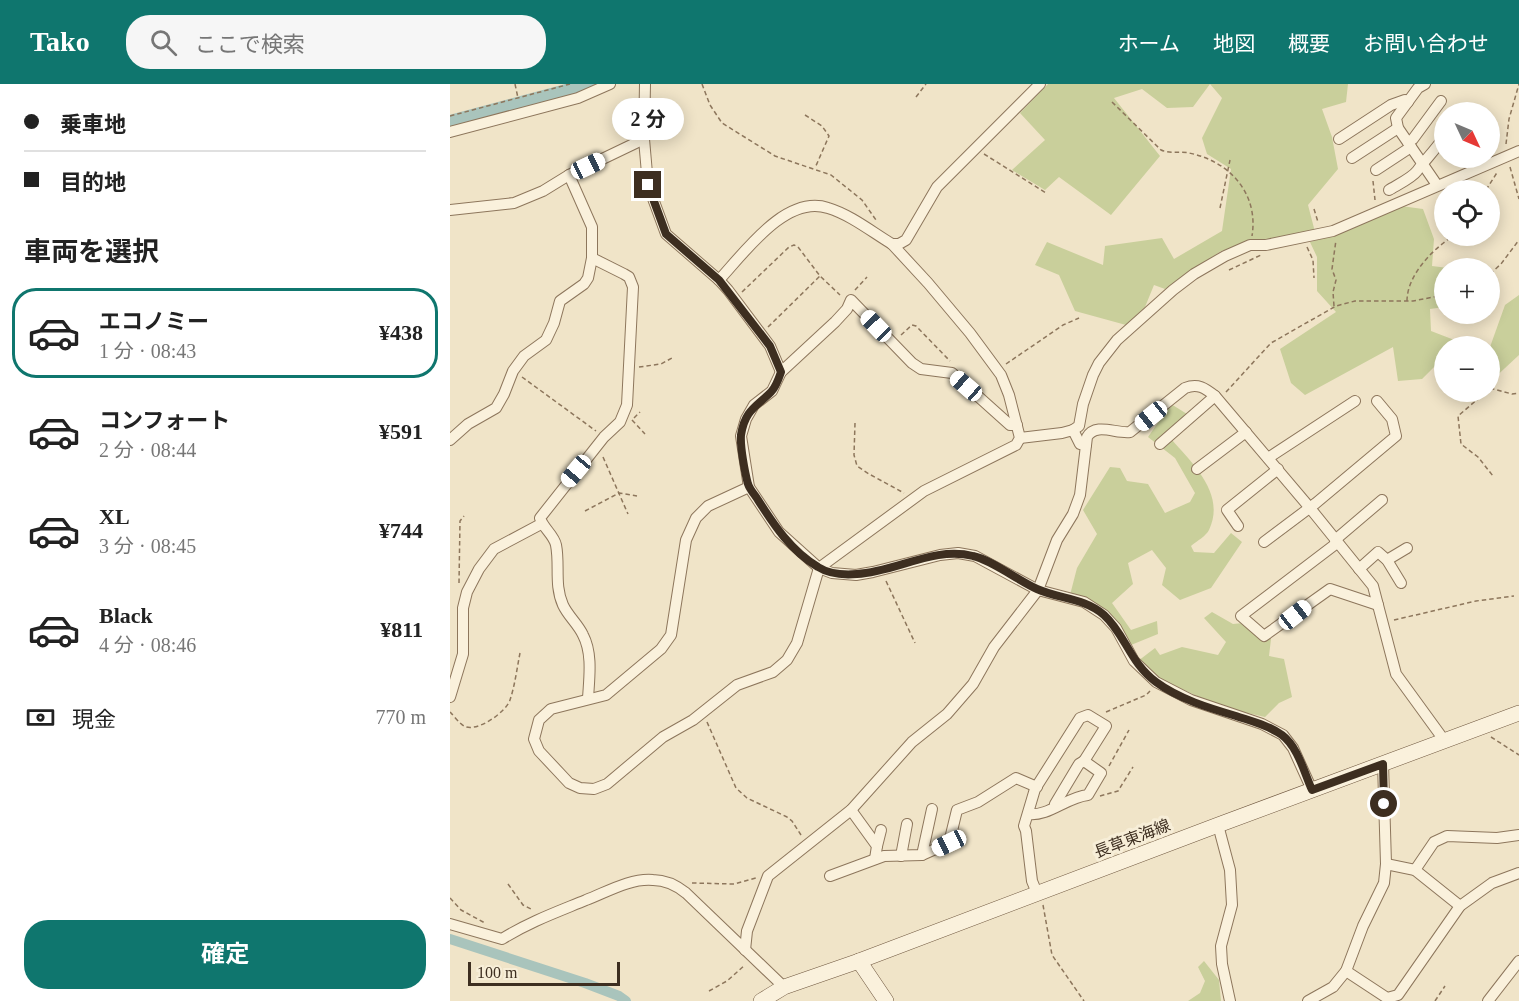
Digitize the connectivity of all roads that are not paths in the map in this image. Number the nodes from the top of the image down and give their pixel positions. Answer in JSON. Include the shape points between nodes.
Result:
{"nodes":[{"id":1,"x":610,"y":84,"type":"edge"},
{"id":2,"x":645,"y":84,"type":"edge"},
{"id":3,"x":1040,"y":84,"type":"edge"},
{"id":4,"x":1425,"y":84,"type":"edge"},
{"id":5,"x":1441,"y":100,"type":"dead end"},
{"id":6,"x":1408,"y":102,"type":"junction"},
{"id":7,"x":1384,"y":103,"type":"junction"},
{"id":8,"x":1397,"y":123,"type":"junction"},
{"id":9,"x":450,"y":132,"type":"edge"},
{"id":10,"x":1339,"y":139,"type":"dead end"},
{"id":11,"x":644,"y":140,"type":"junction"},
{"id":12,"x":1410,"y":144,"type":"junction"},
{"id":13,"x":1519,"y":151,"type":"edge"},
{"id":14,"x":1434,"y":152,"type":"edge"},
{"id":15,"x":1352,"y":158,"type":"dead end"},
{"id":16,"x":1423,"y":163,"type":"junction"},
{"id":17,"x":569,"y":175,"type":"junction"},
{"id":18,"x":1374,"y":175,"type":"road end"},
{"id":19,"x":1434,"y":180,"type":"edge"},
{"id":20,"x":1449,"y":180,"type":"edge"},
{"id":21,"x":1434,"y":186,"type":"edge"},
{"id":22,"x":1389,"y":190,"type":"dead end"},
{"id":23,"x":450,"y":210,"type":"edge"},
{"id":24,"x":892,"y":244,"type":"junction"},
{"id":25,"x":592,"y":258,"type":"junction"},
{"id":26,"x":719,"y":280,"type":"junction"},
{"id":27,"x":781,"y":372,"type":"junction"},
{"id":28,"x":1216,"y":398,"type":"junction"},
{"id":29,"x":1355,"y":401,"type":"dead end"},
{"id":30,"x":1377,"y":401,"type":"dead end"},
{"id":31,"x":1017,"y":425,"type":"junction"},
{"id":32,"x":1073,"y":430,"type":"junction"},
{"id":33,"x":1246,"y":432,"type":"junction"},
{"id":34,"x":1020,"y":438,"type":"junction"},
{"id":35,"x":450,"y":440,"type":"edge"},
{"id":36,"x":1160,"y":444,"type":"dead end"},
{"id":37,"x":1086,"y":445,"type":"junction"},
{"id":38,"x":1269,"y":458,"type":"junction"},
{"id":39,"x":1197,"y":469,"type":"dead end"},
{"id":40,"x":1278,"y":469,"type":"junction"},
{"id":41,"x":749,"y":487,"type":"junction"},
{"id":42,"x":1382,"y":500,"type":"dead end"},
{"id":43,"x":1310,"y":508,"type":"junction"},
{"id":44,"x":542,"y":524,"type":"junction"},
{"id":45,"x":1238,"y":526,"type":"dead end"},
{"id":46,"x":1264,"y":542,"type":"dead end"},
{"id":47,"x":1336,"y":542,"type":"junction"},
{"id":48,"x":1407,"y":548,"type":"dead end"},
{"id":49,"x":1387,"y":560,"type":"junction"},
{"id":50,"x":819,"y":568,"type":"junction"},
{"id":51,"x":1359,"y":569,"type":"junction"},
{"id":52,"x":1401,"y":583,"type":"dead end"},
{"id":53,"x":1038,"y":590,"type":"junction"},
{"id":54,"x":1378,"y":605,"type":"junction"},
{"id":55,"x":450,"y":697,"type":"edge"},
{"id":56,"x":588,"y":699,"type":"junction"},
{"id":57,"x":1519,"y":713,"type":"edge"},
{"id":58,"x":1444,"y":740,"type":"junction"},
{"id":59,"x":1084,"y":761,"type":"junction"},
{"id":60,"x":1383,"y":764,"type":"junction"},
{"id":61,"x":1037,"y":787,"type":"junction"},
{"id":62,"x":1312,"y":790,"type":"junction"},
{"id":63,"x":1056,"y":806,"type":"junction"},
{"id":64,"x":932,"y":809,"type":"dead end"},
{"id":65,"x":851,"y":810,"type":"junction"},
{"id":66,"x":1028,"y":814,"type":"junction"},
{"id":67,"x":907,"y":824,"type":"dead end"},
{"id":68,"x":1218,"y":825,"type":"junction"},
{"id":69,"x":881,"y":830,"type":"dead end"},
{"id":70,"x":1519,"y":835,"type":"edge"},
{"id":71,"x":877,"y":846,"type":"junction"},
{"id":72,"x":922,"y":855,"type":"junction"},
{"id":73,"x":901,"y":856,"type":"junction"},
{"id":74,"x":875,"y":859,"type":"junction"},
{"id":75,"x":1386,"y":864,"type":"junction"},
{"id":76,"x":1415,"y":870,"type":"junction"},
{"id":77,"x":1519,"y":873,"type":"edge"},
{"id":78,"x":830,"y":876,"type":"dead end"},
{"id":79,"x":1038,"y":893,"type":"junction"},
{"id":80,"x":1460,"y":906,"type":"junction"},
{"id":81,"x":450,"y":924,"type":"edge"},
{"id":82,"x":749,"y":954,"type":"junction"},
{"id":83,"x":859,"y":961,"type":"junction"},
{"id":84,"x":1519,"y":962,"type":"edge"},
{"id":85,"x":1346,"y":971,"type":"junction"},
{"id":86,"x":784,"y":987,"type":"junction"},
{"id":87,"x":761,"y":1001,"type":"edge"},
{"id":88,"x":886,"y":1001,"type":"edge"},
{"id":89,"x":1230,"y":1001,"type":"edge"},
{"id":90,"x":1308,"y":1001,"type":"edge"},
{"id":91,"x":1488,"y":1001,"type":"edge"}],
"edges":[{"from":1,"to":9,"type":"street","via":[[578,98]]},
{"from":2,"to":11,"type":"street"},
{"from":3,"to":24,"type":"street","via":[[937,188],[906,240]]},
{"from":4,"to":6,"type":"street"},
{"from":5,"to":12,"type":"street"},
{"from":6,"to":7,"type":"street"},
{"from":6,"to":8,"type":"street"},
{"from":7,"to":8,"type":"street"},
{"from":7,"to":10,"type":"street"},
{"from":8,"to":12,"type":"street"},
{"from":8,"to":15,"type":"street"},
{"from":11,"to":17,"type":"street"},
{"from":11,"to":26,"type":"street","via":[[648,185],[666,234]]},
{"from":12,"to":16,"type":"street"},
{"from":12,"to":18,"type":"street"},
{"from":13,"to":20,"type":"street"},
{"from":14,"to":16,"type":"street"},
{"from":16,"to":19,"type":"street"},
{"from":16,"to":22,"type":"street"},
{"from":17,"to":23,"type":"street","via":[[514,203]]},
{"from":17,"to":25,"type":"street","via":[[592,227]]},
{"from":21,"to":32,"type":"street","via":[[1334,231],[1250,245],[1194,274],[1117,340],[1099,363],[1079,426]]},
{"from":24,"to":26,"type":"street","via":[[830,208],[815,204],[795,208],[778,219]]},
{"from":24,"to":31,"type":"street","via":[[997,370]]},
{"from":25,"to":35,"type":"street","via":[[588,278],[560,302],[546,340],[524,356],[496,408]]},
{"from":25,"to":44,"type":"street","via":[[629,277],[633,287],[627,405],[620,422],[600,441],[540,518]]},
{"from":26,"to":27,"type":"street","via":[[770,346]]},
{"from":27,"to":31,"type":"street","via":[[835,322],[850,299],[921,369],[952,374],[1010,425]]},
{"from":27,"to":41,"type":"street","via":[[772,391],[754,405],[741,436]]},
{"from":28,"to":33,"type":"street"},
{"from":28,"to":36,"type":"street"},
{"from":28,"to":37,"type":"street","via":[[1202,387],[1190,386],[1130,432],[1094,430]]},
{"from":29,"to":38,"type":"street"},
{"from":30,"to":43,"type":"street","via":[[1392,419],[1396,436]]},
{"from":31,"to":34,"type":"street"},
{"from":32,"to":34,"type":"street"},
{"from":32,"to":37,"type":"street","via":[[1080,444]]},
{"from":33,"to":38,"type":"street"},
{"from":33,"to":39,"type":"street"},
{"from":34,"to":50,"type":"street","via":[[1016,445],[924,491]]},
{"from":37,"to":53,"type":"street","via":[[1080,495]]},
{"from":38,"to":40,"type":"street"},
{"from":40,"to":43,"type":"street"},
{"from":40,"to":45,"type":"street","via":[[1227,510]]},
{"from":41,"to":50,"type":"street","via":[[779,532]]},
{"from":41,"to":56,"type":"street","via":[[708,506],[696,518],[686,540],[671,635],[661,649],[606,695]]},
{"from":42,"to":47,"type":"street"},
{"from":43,"to":46,"type":"street"},
{"from":43,"to":47,"type":"street"},
{"from":44,"to":55,"type":"street","via":[[494,549],[479,569],[463,608],[463,654]]},
{"from":44,"to":56,"type":"street","via":[[555,542],[562,604],[589,650]]},
{"from":47,"to":51,"type":"street"},
{"from":47,"to":54,"type":"street","via":[[1242,616],[1264,636],[1330,589]]},
{"from":48,"to":49,"type":"street"},
{"from":49,"to":51,"type":"street","via":[[1378,552]]},
{"from":49,"to":52,"type":"street"},
{"from":50,"to":53,"type":"street","via":[[856,575],[958,553],[975,556]]},
{"from":50,"to":56,"type":"street","via":[[797,643],[787,660],[773,672],[737,685],[704,712],[663,737],[607,784],[594,789],[569,783],[539,751],[534,739],[539,720],[551,709]]},
{"from":51,"to":54,"type":"street","via":[[1373,586]]},
{"from":53,"to":62,"type":"street","via":[[1084,602],[1104,615],[1134,661],[1156,682],[1191,700],[1283,735]]},
{"from":53,"to":65,"type":"street","via":[[994,647],[973,684],[947,714],[912,742]]},
{"from":54,"to":58,"type":"street","via":[[1395,674]]},
{"from":57,"to":58,"type":"main road","name":"長草東海線"},
{"from":58,"to":60,"type":"main road","name":"長草東海線"},
{"from":59,"to":61,"type":"street","via":[[1106,726],[1088,715],[1080,718]]},
{"from":59,"to":63,"type":"street"},
{"from":59,"to":63,"type":"street","via":[[1101,773],[1088,795]]},
{"from":60,"to":62,"type":"main road","name":"長草東海線"},
{"from":60,"to":75,"type":"street"},
{"from":61,"to":66,"type":"street"},
{"from":61,"to":72,"type":"street","via":[[1016,778],[957,810],[949,843]]},
{"from":62,"to":68,"type":"main road","name":"長草東海線"},
{"from":63,"to":66,"type":"street","via":[[1037,815]]},
{"from":64,"to":72,"type":"street"},
{"from":65,"to":71,"type":"street"},
{"from":65,"to":82,"type":"street","via":[[768,876],[747,931]]},
{"from":66,"to":79,"type":"street","via":[[1024,826],[1032,881]]},
{"from":67,"to":73,"type":"street"},
{"from":68,"to":79,"type":"main road","name":"長草東海線"},
{"from":68,"to":89,"type":"street","via":[[1230,870],[1232,904],[1221,946]]},
{"from":69,"to":71,"type":"street"},
{"from":70,"to":76,"type":"street","via":[[1447,836],[1434,842]]},
{"from":71,"to":74,"type":"street"},
{"from":72,"to":73,"type":"street"},
{"from":73,"to":74,"type":"street"},
{"from":74,"to":78,"type":"street"},
{"from":75,"to":76,"type":"street"},
{"from":75,"to":85,"type":"street","via":[[1384,883]]},
{"from":76,"to":80,"type":"street"},
{"from":77,"to":80,"type":"street","via":[[1492,883]]},
{"from":79,"to":83,"type":"main road","name":"長草東海線"},
{"from":80,"to":85,"type":"street","via":[[1398,995],[1387,998]]},
{"from":81,"to":82,"type":"street","via":[[502,939],[530,922],[650,879],[677,886]]},
{"from":82,"to":86,"type":"street"},
{"from":83,"to":86,"type":"main road","name":"長草東海線"},
{"from":83,"to":88,"type":"main road"},
{"from":84,"to":91,"type":"street"},
{"from":85,"to":90,"type":"street","via":[[1333,987]]},
{"from":86,"to":87,"type":"main road","name":"長草東海線"}]}
